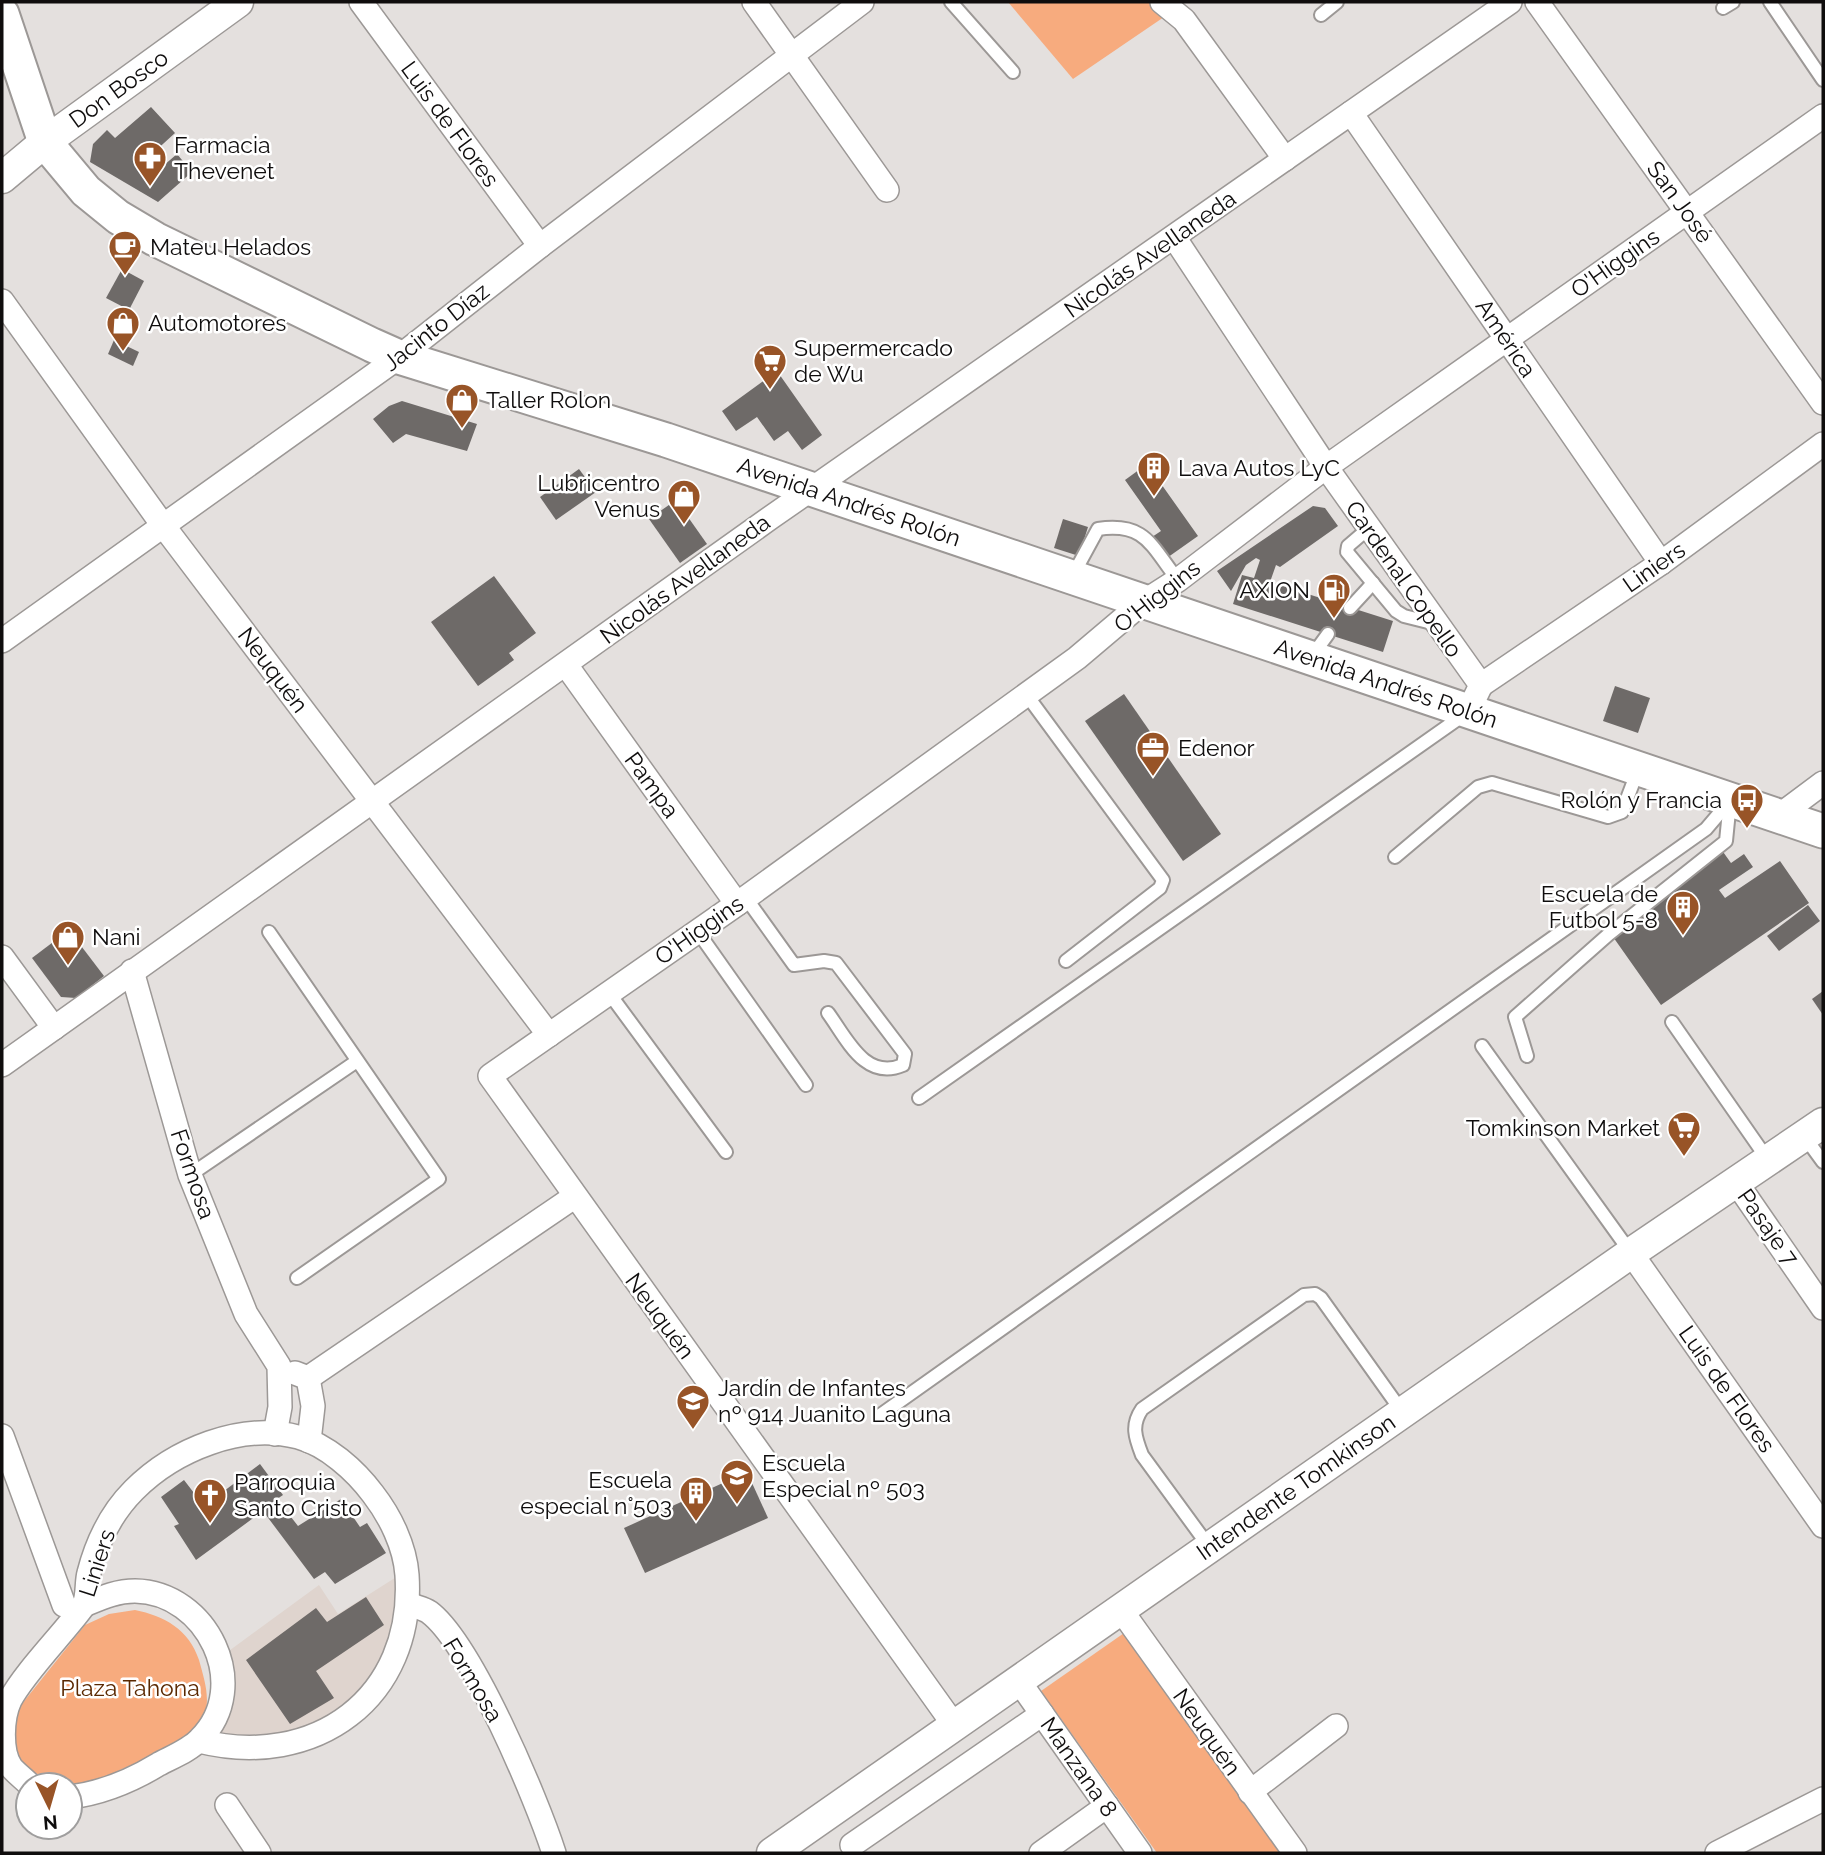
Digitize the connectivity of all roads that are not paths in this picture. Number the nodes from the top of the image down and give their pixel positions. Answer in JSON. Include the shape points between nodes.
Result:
{"nodes":[{"id":1,"x":238,"y":2,"type":"edge"},
{"id":2,"x":361,"y":2,"type":"edge"},
{"id":3,"x":754,"y":2,"type":"edge"},
{"id":4,"x":863,"y":2,"type":"edge"},
{"id":5,"x":951,"y":2,"type":"edge"},
{"id":6,"x":1162,"y":2,"type":"edge"},
{"id":7,"x":1337,"y":2,"type":"edge"},
{"id":8,"x":1510,"y":2,"type":"edge"},
{"id":9,"x":1537,"y":2,"type":"edge"},
{"id":10,"x":1770,"y":2,"type":"edge"},
{"id":11,"x":2,"y":14,"type":"edge"},
{"id":12,"x":1321,"y":15,"type":"dead end"},
{"id":13,"x":793,"y":54,"type":"junction"},
{"id":14,"x":1013,"y":72,"type":"dead end"},
{"id":15,"x":1823,"y":80,"type":"edge"},
{"id":16,"x":1351,"y":113,"type":"junction"},
{"id":17,"x":1823,"y":116,"type":"edge"},
{"id":18,"x":45,"y":142,"type":"junction"},
{"id":19,"x":1285,"y":159,"type":"junction"},
{"id":20,"x":2,"y":178,"type":"edge"},
{"id":21,"x":887,"y":190,"type":"dead end"},
{"id":22,"x":1687,"y":212,"type":"junction"},
{"id":23,"x":1174,"y":237,"type":"junction"},
{"id":24,"x":540,"y":246,"type":"junction"},
{"id":25,"x":2,"y":301,"type":"edge"},
{"id":26,"x":1507,"y":339,"type":"junction"},
{"id":27,"x":399,"y":357,"type":"junction"},
{"id":28,"x":1823,"y":403,"type":"edge"},
{"id":29,"x":1823,"y":444,"type":"edge"},
{"id":30,"x":1326,"y":467,"type":"junction"},
{"id":31,"x":812,"y":489,"type":"junction"},
{"id":32,"x":162,"y":524,"type":"junction"},
{"id":33,"x":1369,"y":528,"type":"junction"},
{"id":34,"x":1661,"y":563,"type":"junction"},
{"id":35,"x":1071,"y":578,"type":"junction"},
{"id":36,"x":1178,"y":580,"type":"junction"},
{"id":37,"x":1373,"y":583,"type":"junction"},
{"id":38,"x":1142,"y":603,"type":"junction"},
{"id":39,"x":1350,"y":608,"type":"dead end"},
{"id":40,"x":1436,"y":624,"type":"junction"},
{"id":41,"x":2,"y":641,"type":"edge"},
{"id":42,"x":566,"y":665,"type":"junction"},
{"id":43,"x":1026,"y":694,"type":"junction"},
{"id":44,"x":1474,"y":699,"type":"junction"},
{"id":45,"x":1638,"y":769,"type":"junction"},
{"id":46,"x":1823,"y":783,"type":"edge"},
{"id":47,"x":1730,"y":800,"type":"junction"},
{"id":48,"x":373,"y":802,"type":"junction"},
{"id":49,"x":1780,"y":815,"type":"junction"},
{"id":50,"x":1823,"y":831,"type":"edge"},
{"id":51,"x":1395,"y":858,"type":"dead end"},
{"id":52,"x":742,"y":901,"type":"junction"},
{"id":53,"x":269,"y":932,"type":"dead end"},
{"id":54,"x":698,"y":932,"type":"junction"},
{"id":55,"x":2,"y":957,"type":"edge"},
{"id":56,"x":1066,"y":961,"type":"dead end"},
{"id":57,"x":132,"y":971,"type":"junction"},
{"id":58,"x":609,"y":993,"type":"junction"},
{"id":59,"x":828,"y":1013,"type":"dead end"},
{"id":60,"x":1672,"y":1022,"type":"dead end"},
{"id":61,"x":54,"y":1028,"type":"junction"},
{"id":62,"x":549,"y":1035,"type":"junction"},
{"id":63,"x":1482,"y":1046,"type":"dead end"},
{"id":64,"x":1527,"y":1056,"type":"dead end"},
{"id":65,"x":357,"y":1061,"type":"junction"},
{"id":66,"x":2,"y":1065,"type":"edge"},
{"id":67,"x":490,"y":1076,"type":"joint"},
{"id":68,"x":806,"y":1085,"type":"dead end"},
{"id":69,"x":919,"y":1098,"type":"dead end"},
{"id":70,"x":1814,"y":1129,"type":"edge"},
{"id":71,"x":726,"y":1152,"type":"dead end"},
{"id":72,"x":1769,"y":1160,"type":"junction"},
{"id":73,"x":1823,"y":1162,"type":"edge"},
{"id":74,"x":190,"y":1175,"type":"junction"},
{"id":75,"x":1737,"y":1182,"type":"junction"},
{"id":76,"x":575,"y":1197,"type":"junction"},
{"id":77,"x":1631,"y":1253,"type":"junction"},
{"id":78,"x":297,"y":1278,"type":"dead end"},
{"id":79,"x":1823,"y":1308,"type":"edge"},
{"id":80,"x":279,"y":1366,"type":"junction"},
{"id":81,"x":308,"y":1378,"type":"junction"},
{"id":82,"x":1404,"y":1413,"type":"junction"},
{"id":83,"x":879,"y":1416,"type":"dead end"},
{"id":84,"x":275,"y":1434,"type":"junction"},
{"id":85,"x":2,"y":1436,"type":"edge"},
{"id":86,"x":309,"y":1441,"type":"junction"},
{"id":87,"x":1823,"y":1525,"type":"edge"},
{"id":88,"x":1210,"y":1548,"type":"junction"},
{"id":89,"x":409,"y":1604,"type":"junction"},
{"id":90,"x":74,"y":1605,"type":"junction"},
{"id":91,"x":1121,"y":1610,"type":"junction"},
{"id":92,"x":1018,"y":1680,"type":"junction"},
{"id":93,"x":1042,"y":1714,"type":"junction"},
{"id":94,"x":954,"y":1725,"type":"junction"},
{"id":95,"x":1336,"y":1726,"type":"dead end"},
{"id":96,"x":199,"y":1741,"type":"junction"},
{"id":97,"x":6,"y":1769,"type":"edge"},
{"id":98,"x":1250,"y":1792,"type":"junction"},
{"id":99,"x":84,"y":1795,"type":"edge"},
{"id":100,"x":1823,"y":1799,"type":"edge"},
{"id":101,"x":228,"y":1805,"type":"dead end"},
{"id":102,"x":1107,"y":1806,"type":"junction"},
{"id":103,"x":829,"y":1813,"type":"junction"},
{"id":104,"x":855,"y":1849,"type":"edge"},
{"id":105,"x":259,"y":1853,"type":"edge"},
{"id":106,"x":554,"y":1853,"type":"edge"},
{"id":107,"x":772,"y":1853,"type":"edge"},
{"id":108,"x":1041,"y":1853,"type":"edge"},
{"id":109,"x":1140,"y":1853,"type":"edge"},
{"id":110,"x":1295,"y":1853,"type":"edge"},
{"id":111,"x":1717,"y":1853,"type":"edge"}],
"edges":[{"from":1,"to":18,"type":"street","name":"Don Bosco"},
{"from":2,"to":24,"type":"street","name":"Luis de Flores"},
{"from":3,"to":13,"type":"street"},
{"from":4,"to":13,"type":"street","name":"Jacinto Díaz"},
{"from":5,"to":14,"type":"lane"},
{"from":6,"to":19,"type":"street","via":[[1184,20]]},
{"from":7,"to":12,"type":"lane"},
{"from":8,"to":16,"type":"street","name":"Nicolás Avellaneda"},
{"from":9,"to":22,"type":"street","name":"San José"},
{"from":10,"to":15,"type":"lane"},
{"from":11,"to":18,"type":"main road","name":"Avenida Andrés Rolón"},
{"from":13,"to":21,"type":"street"},
{"from":13,"to":24,"type":"street","name":"Jacinto Díaz"},
{"from":16,"to":19,"type":"street","name":"Nicolás Avellaneda"},
{"from":16,"to":26,"type":"street","name":"América"},
{"from":17,"to":22,"type":"street","name":"O'Higgins"},
{"from":18,"to":20,"type":"street","name":"Don Bosco"},
{"from":18,"to":27,"type":"main road","name":"Avenida Andrés Rolón","via":[[86,191],[118,217]]},
{"from":19,"to":23,"type":"street","name":"Nicolás Avellaneda"},
{"from":22,"to":26,"type":"street","name":"O'Higgins"},
{"from":22,"to":28,"type":"street","name":"San José"},
{"from":23,"to":30,"type":"street","name":"Cardenal Copello"},
{"from":23,"to":31,"type":"street","name":"Nicolás Avellaneda"},
{"from":24,"to":27,"type":"street","name":"Jacinto Díaz"},
{"from":25,"to":32,"type":"street","name":"Neuquén"},
{"from":26,"to":30,"type":"street","name":"O'Higgins"},
{"from":26,"to":34,"type":"street","name":"América"},
{"from":27,"to":31,"type":"main road","name":"Avenida Andrés Rolón"},
{"from":27,"to":32,"type":"street","name":"Jacinto Díaz"},
{"from":29,"to":34,"type":"street","name":"Liniers"},
{"from":30,"to":33,"type":"street","name":"Cardenal Copello"},
{"from":30,"to":36,"type":"street","name":"O'Higgins"},
{"from":31,"to":35,"type":"main road","name":"Avenida Andrés Rolón"},
{"from":31,"to":42,"type":"street","name":"Nicolás Avellaneda"},
{"from":32,"to":41,"type":"street","name":"Jacinto Díaz"},
{"from":32,"to":48,"type":"street","name":"Neuquén"},
{"from":33,"to":37,"type":"lane","via":[[1347,552]]},
{"from":33,"to":40,"type":"street","name":"Cardenal Copello"},
{"from":34,"to":44,"type":"street","name":"Liniers"},
{"from":35,"to":36,"type":"lane","via":[[1098,529],[1122,527],[1140,532]]},
{"from":35,"to":38,"type":"main road","name":"Avenida Andrés Rolón"},
{"from":36,"to":38,"type":"street","name":"O'Higgins"},
{"from":37,"to":39,"type":"lane"},
{"from":37,"to":40,"type":"lane","via":[[1404,616]]},
{"from":38,"to":43,"type":"street","name":"O'Higgins"},
{"from":38,"to":44,"type":"main road","name":"Avenida Andrés Rolón","via":[[1319,647]]},
{"from":40,"to":44,"type":"street","name":"Cardenal Copello"},
{"from":42,"to":48,"type":"street","name":"Nicolás Avellaneda"},
{"from":42,"to":52,"type":"street","name":"Pampa"},
{"from":43,"to":52,"type":"street","name":"O'Higgins"},
{"from":43,"to":56,"type":"lane","via":[[1163,880],[1160,888]]},
{"from":44,"to":45,"type":"main road","name":"Avenida Andrés Rolón"},
{"from":44,"to":69,"type":"lane"},
{"from":45,"to":47,"type":"main road","name":"Avenida Andrés Rolón"},
{"from":45,"to":51,"type":"lane","via":[[1622,812],[1608,817],[1492,783],[1478,786]]},
{"from":46,"to":49,"type":"street"},
{"from":47,"to":49,"type":"main road","name":"Avenida Andrés Rolón"},
{"from":47,"to":64,"type":"lane","via":[[1726,841],[1609,934],[1515,1017]]},
{"from":47,"to":83,"type":"lane","via":[[1706,829]]},
{"from":48,"to":57,"type":"street","name":"Nicolás Avellaneda"},
{"from":48,"to":62,"type":"street","name":"Neuquén"},
{"from":49,"to":50,"type":"main road","name":"Avenida Andrés Rolón"},
{"from":52,"to":54,"type":"street","name":"O'Higgins"},
{"from":52,"to":59,"type":"lane","via":[[794,965],[836,963],[905,1054],[903,1065],[876,1069],[860,1058]]},
{"from":53,"to":65,"type":"lane"},
{"from":54,"to":58,"type":"street","name":"O'Higgins"},
{"from":54,"to":68,"type":"lane"},
{"from":55,"to":61,"type":"street"},
{"from":57,"to":61,"type":"street","name":"Nicolás Avellaneda"},
{"from":57,"to":74,"type":"street","name":"Formosa"},
{"from":58,"to":62,"type":"street","name":"O'Higgins"},
{"from":58,"to":71,"type":"lane"},
{"from":60,"to":72,"type":"lane"},
{"from":61,"to":66,"type":"street","name":"Nicolás Avellaneda"},
{"from":62,"to":67,"type":"street","name":"O'Higgins"},
{"from":63,"to":77,"type":"lane"},
{"from":65,"to":74,"type":"lane"},
{"from":65,"to":78,"type":"lane","via":[[439,1179]]},
{"from":67,"to":76,"type":"street","name":"Neuquén"},
{"from":70,"to":72,"type":"street","name":"Intendente Tomkinson"},
{"from":70,"to":73,"type":"lane"},
{"from":72,"to":75,"type":"street","name":"Intendente Tomkinson"},
{"from":74,"to":80,"type":"street","name":"Formosa","via":[[246,1314]]},
{"from":75,"to":77,"type":"street","name":"Intendente Tomkinson"},
{"from":75,"to":79,"type":"street","name":"Pasaje 7"},
{"from":76,"to":81,"type":"street"},
{"from":76,"to":94,"type":"street","name":"Neuquén"},
{"from":77,"to":82,"type":"street","name":"Intendente Tomkinson"},
{"from":77,"to":87,"type":"street","name":"Luis de Flores"},
{"from":80,"to":81,"type":"street"},
{"from":80,"to":84,"type":"street"},
{"from":81,"to":86,"type":"street","via":[[313,1406]]},
{"from":82,"to":88,"type":"street","name":"Intendente Tomkinson"},
{"from":82,"to":88,"type":"lane","via":[[1321,1298],[1304,1295],[1293,1302],[1142,1409],[1134,1421],[1142,1455]]},
{"from":84,"to":86,"type":"street","name":"Liniers"},
{"from":84,"to":90,"type":"street","name":"Liniers","via":[[212,1441],[156,1470],[113,1516]]},
{"from":85,"to":90,"type":"street"},
{"from":86,"to":89,"type":"street","via":[[363,1480],[384,1507],[407,1571]]},
{"from":88,"to":91,"type":"street","name":"Intendente Tomkinson"},
{"from":89,"to":96,"type":"street","via":[[400,1642],[379,1685],[338,1724],[275,1747],[227,1748]]},
{"from":89,"to":106,"type":"street","name":"Formosa","via":[[428,1612],[457,1647],[506,1736]]},
{"from":90,"to":96,"type":"street","via":[[108,1594],[163,1595],[187,1608],[206,1628],[222,1665],[223,1686],[219,1707]]},
{"from":90,"to":97,"type":"street","name":"Liniers","via":[[10,1701]]},
{"from":91,"to":92,"type":"street","name":"Intendente Tomkinson"},
{"from":91,"to":98,"type":"street","name":"Neuquén"},
{"from":92,"to":93,"type":"street","name":"Manzana 8"},
{"from":92,"to":94,"type":"street","name":"Intendente Tomkinson"},
{"from":93,"to":102,"type":"street","name":"Manzana 8"},
{"from":93,"to":104,"type":"street"},
{"from":94,"to":103,"type":"street","name":"Intendente Tomkinson"},
{"from":95,"to":98,"type":"street"},
{"from":96,"to":99,"type":"street","via":[[142,1774]]},
{"from":98,"to":110,"type":"street","name":"Neuquén"},
{"from":100,"to":111,"type":"street"},
{"from":101,"to":105,"type":"street"},
{"from":102,"to":108,"type":"street"},
{"from":102,"to":109,"type":"street","name":"Manzana 8"},
{"from":103,"to":104,"type":"street"},
{"from":103,"to":107,"type":"street","name":"Intendente Tomkinson"}]}
